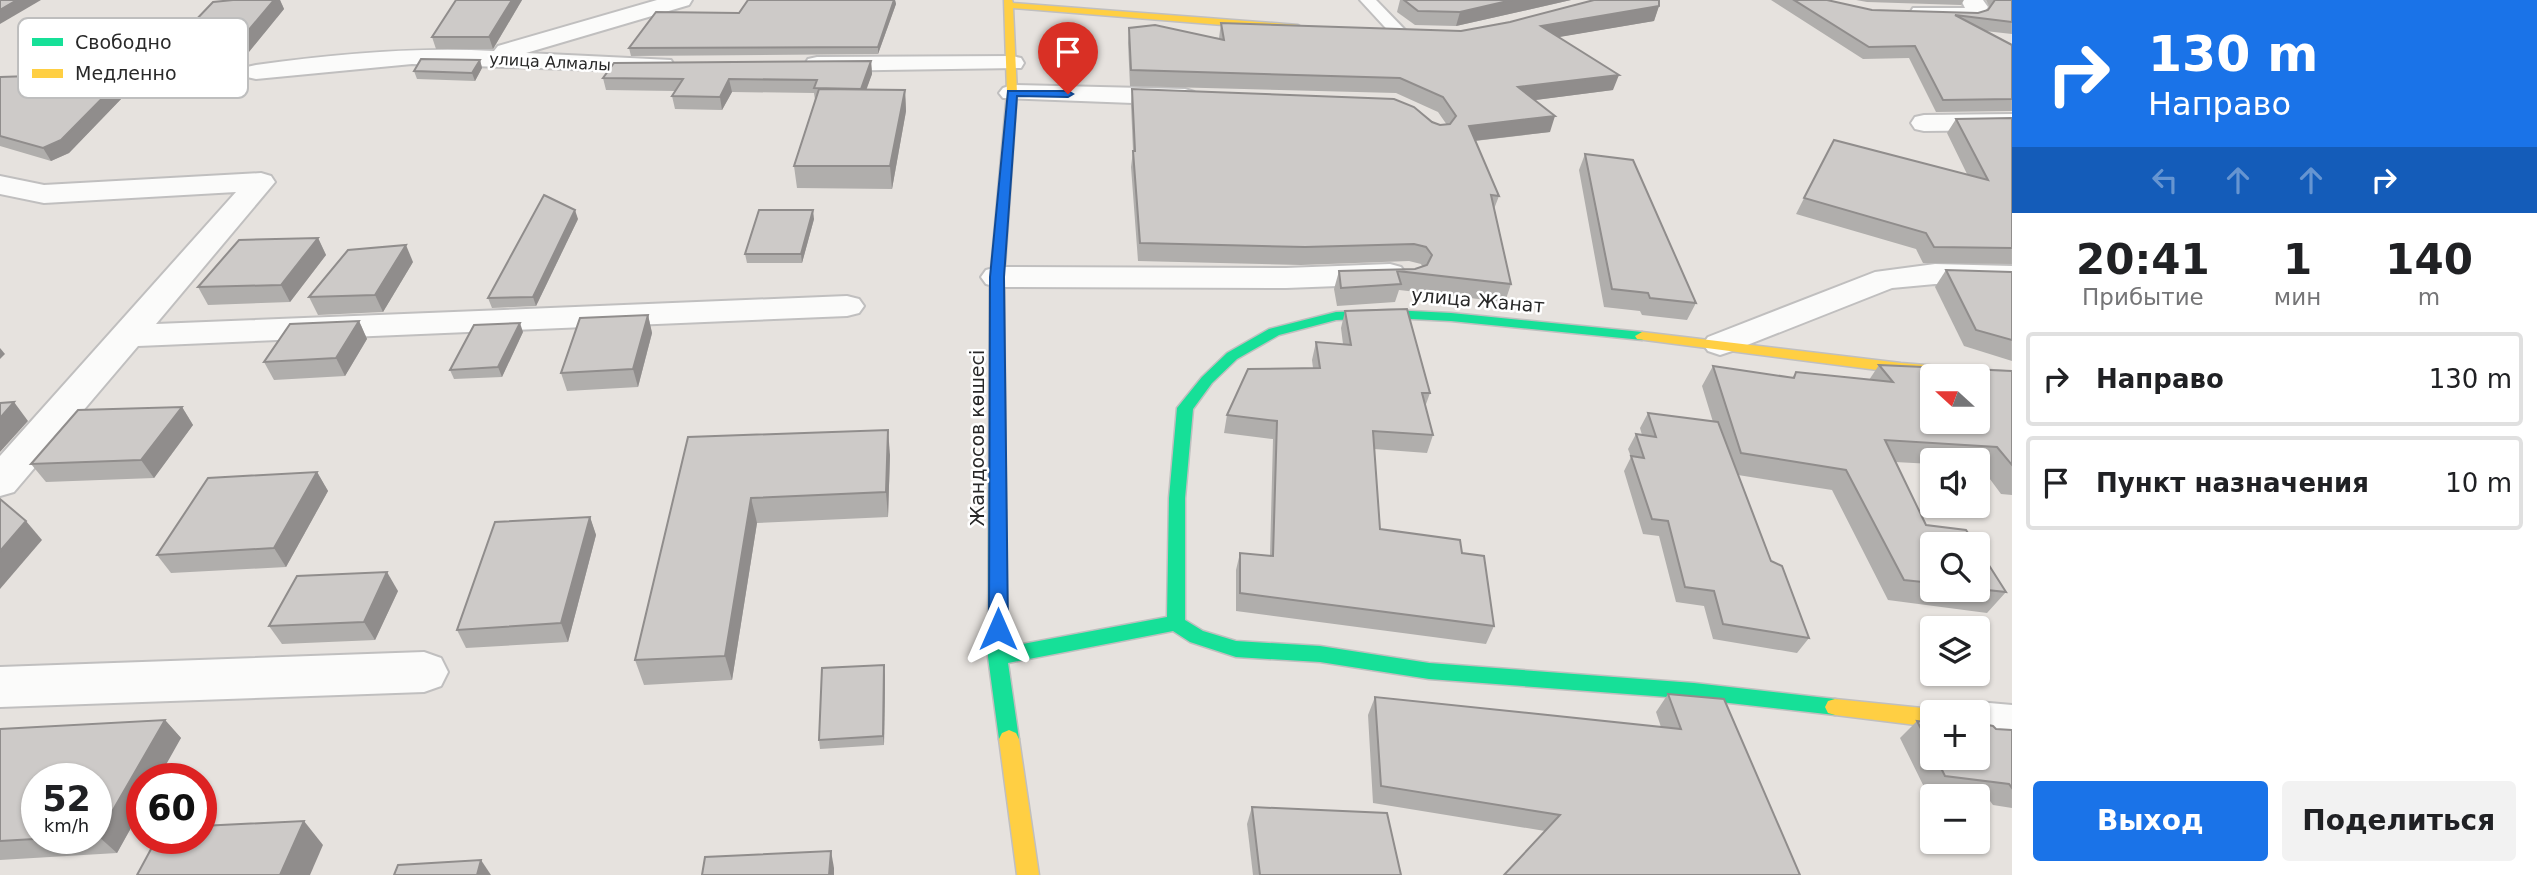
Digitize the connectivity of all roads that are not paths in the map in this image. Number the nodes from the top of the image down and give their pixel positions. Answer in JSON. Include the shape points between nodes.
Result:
{"nodes":[{"id":1,"x":681,"y":0,"type":"edge"},
{"id":2,"x":1367,"y":0,"type":"edge"},
{"id":3,"x":1972,"y":0,"type":"edge"},
{"id":4,"x":1008,"y":2,"type":"edge"},
{"id":5,"x":1894,"y":13,"type":"edge"},
{"id":6,"x":1308,"y":29,"type":"edge"},
{"id":7,"x":1384,"y":35,"type":"edge"},
{"id":8,"x":1409,"y":36,"type":"joint"},
{"id":9,"x":481,"y":58,"type":"junction"},
{"id":10,"x":1012,"y":63,"type":"junction"},
{"id":11,"x":791,"y":64,"type":"edge"},
{"id":12,"x":680,"y":65,"type":"edge"},
{"id":13,"x":256,"y":72,"type":"dead end"},
{"id":14,"x":1012,"y":93,"type":"junction"},
{"id":15,"x":1207,"y":98,"type":"edge"},
{"id":16,"x":2012,"y":122,"type":"edge"},
{"id":17,"x":1924,"y":123,"type":"dead end"},
{"id":18,"x":0,"y":185,"type":"edge"},
{"id":19,"x":1409,"y":274,"type":"edge"},
{"id":20,"x":2012,"y":275,"type":"edge"},
{"id":21,"x":997,"y":277,"type":"junction"},
{"id":22,"x":847,"y":306,"type":"dead end"},
{"id":23,"x":128,"y":336,"type":"junction"},
{"id":24,"x":1720,"y":344,"type":"junction"},
{"id":25,"x":2012,"y":377,"type":"edge"},
{"id":26,"x":0,"y":482,"type":"edge"},
{"id":27,"x":1176,"y":623,"type":"junction"},
{"id":28,"x":998,"y":656,"type":"junction"},
{"id":29,"x":424,"y":672,"type":"dead end"},
{"id":30,"x":0,"y":687,"type":"edge"},
{"id":31,"x":1920,"y":717,"type":"edge"},
{"id":32,"x":1990,"y":724,"type":"edge"},
{"id":33,"x":2012,"y":726,"type":"edge"},
{"id":34,"x":1028,"y":875,"type":"edge"}],
"edges":[{"from":1,"to":9,"type":"street"},
{"from":2,"to":8,"type":"lane"},
{"from":3,"to":5,"type":"street","via":[[1977,7],[1971,15]]},
{"from":4,"to":6,"type":"street","via":[[1135,17]]},
{"from":4,"to":10,"type":"street","name":"Жандосов көшесі"},
{"from":7,"to":8,"type":"street"},
{"from":9,"to":12,"type":"street","name":"улица Алмалы","via":[[597,66]]},
{"from":9,"to":13,"type":"street","name":"улица Алмалы","via":[[360,59]]},
{"from":10,"to":11,"type":"street"},
{"from":10,"to":14,"type":"street","name":"Жандосов көшесі"},
{"from":14,"to":15,"type":"street"},
{"from":14,"to":21,"type":"street","name":"Жандосов көшесі"},
{"from":16,"to":17,"type":"street"},
{"from":18,"to":23,"type":"street","via":[[44,194],[261,182]]},
{"from":19,"to":21,"type":"street"},
{"from":20,"to":24,"type":"street","via":[[1886,279]]},
{"from":21,"to":28,"type":"street","name":"Жандосов көшесі"},
{"from":22,"to":23,"type":"street"},
{"from":23,"to":26,"type":"street"},
{"from":24,"to":25,"type":"street","name":"улица Жанат","via":[[1901,368]]},
{"from":24,"to":27,"type":"street","name":"улица Жанат","via":[[1391,314],[1336,316],[1255,341],[1232,356],[1185,408],[1177,498]]},
{"from":27,"to":28,"type":"street"},
{"from":27,"to":31,"type":"street","via":[[1197,638],[1236,649]]},
{"from":28,"to":34,"type":"street","name":"Жандосов көшесі"},
{"from":29,"to":30,"type":"street"},
{"from":32,"to":33,"type":"street"}]}
